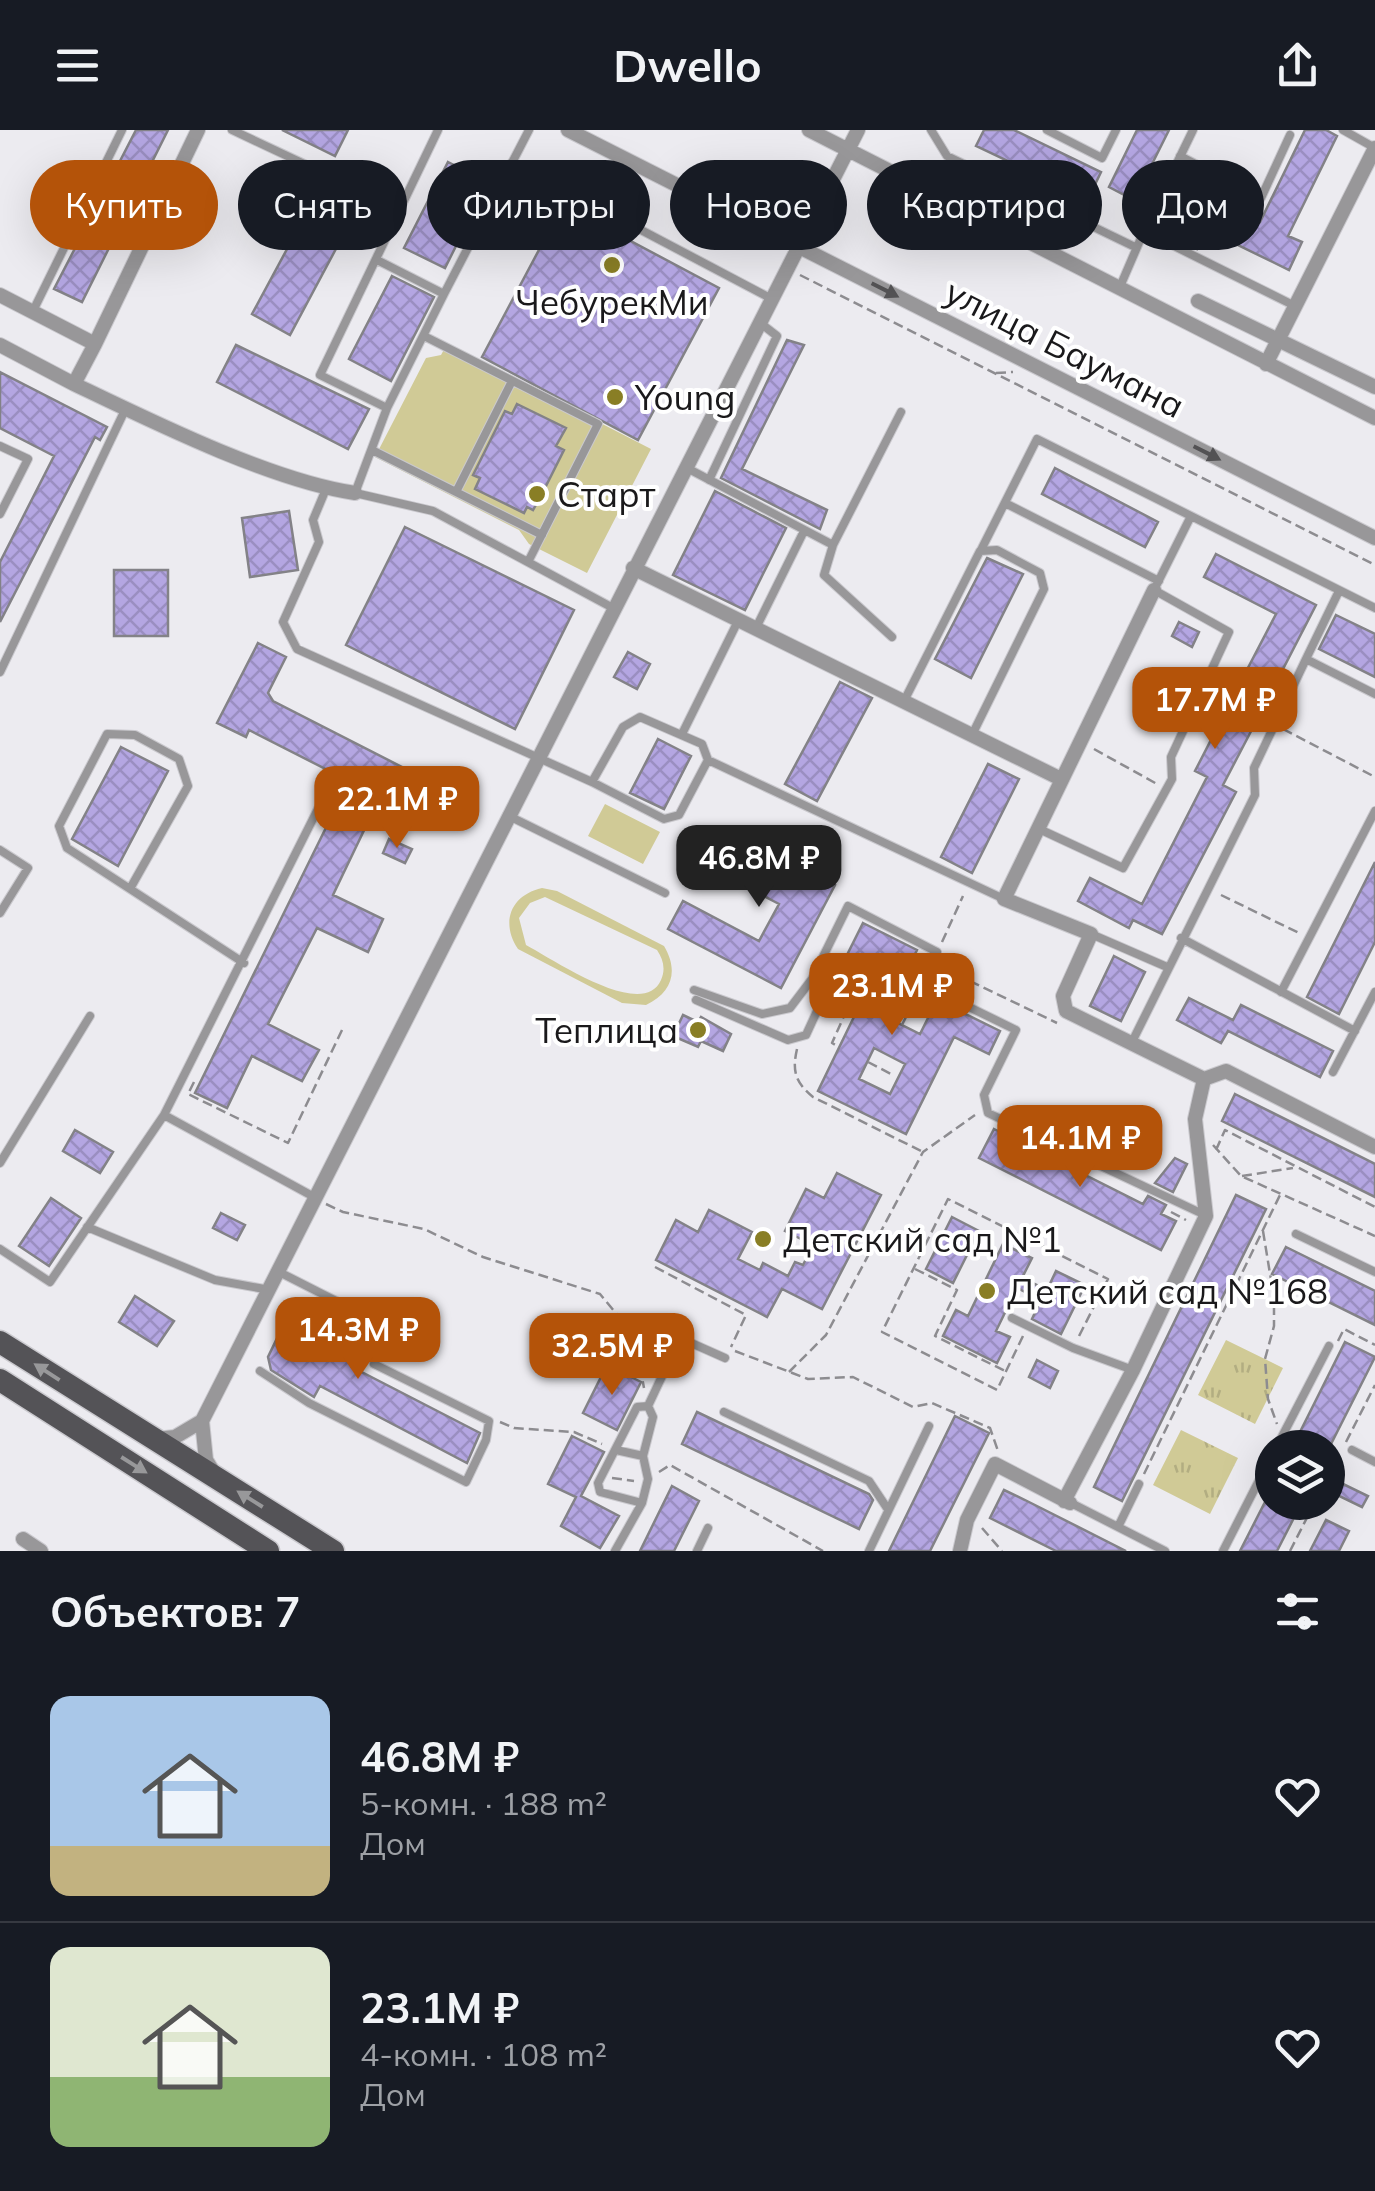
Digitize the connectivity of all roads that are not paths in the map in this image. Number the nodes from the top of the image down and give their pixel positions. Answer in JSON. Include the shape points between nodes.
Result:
{"nodes":[{"id":1,"x":122,"y":130,"type":"edge"},
{"id":2,"x":198,"y":130,"type":"edge"},
{"id":3,"x":232,"y":130,"type":"edge"},
{"id":4,"x":438,"y":130,"type":"edge"},
{"id":5,"x":529,"y":130,"type":"edge"},
{"id":6,"x":568,"y":130,"type":"edge"},
{"id":7,"x":809,"y":130,"type":"edge"},
{"id":8,"x":858,"y":130,"type":"edge"},
{"id":9,"x":930,"y":130,"type":"edge"},
{"id":10,"x":1046,"y":130,"type":"edge"},
{"id":11,"x":1116,"y":130,"type":"edge"},
{"id":12,"x":1194,"y":130,"type":"edge"},
{"id":13,"x":1280,"y":130,"type":"edge"},
{"id":14,"x":1343,"y":130,"type":"edge"},
{"id":15,"x":1291,"y":132,"type":"edge"},
{"id":16,"x":1375,"y":148,"type":"edge"},
{"id":17,"x":848,"y":150,"type":"junction"},
{"id":18,"x":1180,"y":156,"type":"junction"},
{"id":19,"x":295,"y":160,"type":"edge"},
{"id":20,"x":513,"y":160,"type":"edge"},
{"id":21,"x":843,"y":160,"type":"edge"},
{"id":22,"x":1178,"y":160,"type":"edge"},
{"id":23,"x":670,"y":181,"type":"edge"},
{"id":24,"x":407,"y":195,"type":"edge"},
{"id":25,"x":650,"y":234,"type":"edge"},
{"id":26,"x":1122,"y":241,"type":"edge"},
{"id":27,"x":381,"y":250,"type":"edge"},
{"id":28,"x":467,"y":250,"type":"edge"},
{"id":29,"x":796,"y":250,"type":"edge"},
{"id":30,"x":806,"y":250,"type":"edge"},
{"id":31,"x":1134,"y":250,"type":"edge"},
{"id":32,"x":1184,"y":250,"type":"edge"},
{"id":33,"x":376,"y":260,"type":"junction"},
{"id":34,"x":1119,"y":290,"type":"junction"},
{"id":35,"x":444,"y":294,"type":"junction"},
{"id":36,"x":0,"y":295,"type":"edge"},
{"id":37,"x":772,"y":298,"type":"junction"},
{"id":38,"x":1198,"y":302,"type":"dead end"},
{"id":39,"x":1295,"y":306,"type":"junction"},
{"id":40,"x":33,"y":311,"type":"junction"},
{"id":41,"x":759,"y":322,"type":"junction"},
{"id":42,"x":424,"y":336,"type":"junction"},
{"id":43,"x":1278,"y":341,"type":"junction"},
{"id":44,"x":95,"y":344,"type":"junction"},
{"id":45,"x":0,"y":345,"type":"edge"},
{"id":46,"x":1266,"y":364,"type":"junction"},
{"id":47,"x":512,"y":381,"type":"junction"},
{"id":48,"x":74,"y":384,"type":"junction"},
{"id":49,"x":1375,"y":387,"type":"edge"},
{"id":50,"x":387,"y":408,"type":"junction"},
{"id":51,"x":126,"y":409,"type":"junction"},
{"id":52,"x":901,"y":412,"type":"dead end"},
{"id":53,"x":1375,"y":418,"type":"edge"},
{"id":54,"x":0,"y":446,"type":"edge"},
{"id":55,"x":372,"y":450,"type":"junction"},
{"id":56,"x":685,"y":467,"type":"junction"},
{"id":57,"x":709,"y":480,"type":"junction"},
{"id":58,"x":326,"y":489,"type":"junction"},
{"id":59,"x":456,"y":492,"type":"junction"},
{"id":60,"x":355,"y":494,"type":"junction"},
{"id":61,"x":1004,"y":503,"type":"junction"},
{"id":62,"x":0,"y":514,"type":"edge"},
{"id":63,"x":1191,"y":516,"type":"junction"},
{"id":64,"x":804,"y":530,"type":"junction"},
{"id":65,"x":542,"y":536,"type":"junction"},
{"id":66,"x":1375,"y":538,"type":"edge"},
{"id":67,"x":833,"y":545,"type":"junction"},
{"id":68,"x":982,"y":548,"type":"junction"},
{"id":69,"x":528,"y":562,"type":"junction"},
{"id":70,"x":633,"y":568,"type":"junction"},
{"id":71,"x":1156,"y":586,"type":"junction"},
{"id":72,"x":1340,"y":591,"type":"junction"},
{"id":73,"x":613,"y":608,"type":"junction"},
{"id":74,"x":1375,"y":608,"type":"edge"},
{"id":75,"x":738,"y":621,"type":"junction"},
{"id":76,"x":755,"y":630,"type":"junction"},
{"id":77,"x":892,"y":637,"type":"dead end"},
{"id":78,"x":1306,"y":659,"type":"junction"},
{"id":79,"x":0,"y":672,"type":"edge"},
{"id":80,"x":1210,"y":679,"type":"junction"},
{"id":81,"x":1236,"y":692,"type":"dead end"},
{"id":82,"x":1375,"y":694,"type":"edge"},
{"id":83,"x":903,"y":703,"type":"junction"},
{"id":84,"x":1264,"y":707,"type":"dead end"},
{"id":85,"x":1278,"y":714,"type":"junction"},
{"id":86,"x":682,"y":734,"type":"junction"},
{"id":87,"x":972,"y":735,"type":"junction"},
{"id":88,"x":536,"y":757,"type":"junction"},
{"id":89,"x":708,"y":760,"type":"junction"},
{"id":90,"x":1061,"y":779,"type":"junction"},
{"id":91,"x":592,"y":782,"type":"junction"},
{"id":92,"x":328,"y":790,"type":"dead end"},
{"id":93,"x":1375,"y":811,"type":"edge"},
{"id":94,"x":507,"y":815,"type":"junction"},
{"id":95,"x":1037,"y":828,"type":"junction"},
{"id":96,"x":0,"y":850,"type":"edge"},
{"id":97,"x":131,"y":887,"type":"junction"},
{"id":98,"x":665,"y":893,"type":"dead end"},
{"id":99,"x":1004,"y":899,"type":"junction"},
{"id":100,"x":0,"y":913,"type":"edge"},
{"id":101,"x":1091,"y":934,"type":"junction"},
{"id":102,"x":1181,"y":938,"type":"junction"},
{"id":103,"x":244,"y":963,"type":"junction"},
{"id":104,"x":1167,"y":968,"type":"junction"},
{"id":105,"x":812,"y":979,"type":"junction"},
{"id":106,"x":1282,"y":992,"type":"junction"},
{"id":107,"x":1375,"y":992,"type":"edge"},
{"id":108,"x":90,"y":1016,"type":"dead end"},
{"id":109,"x":1355,"y":1031,"type":"junction"},
{"id":110,"x":1131,"y":1044,"type":"junction"},
{"id":111,"x":1332,"y":1072,"type":"dead end"},
{"id":112,"x":1204,"y":1080,"type":"junction"},
{"id":113,"x":164,"y":1116,"type":"junction"},
{"id":114,"x":1375,"y":1147,"type":"edge"},
{"id":115,"x":0,"y":1162,"type":"edge"},
{"id":116,"x":316,"y":1198,"type":"junction"},
{"id":117,"x":1203,"y":1222,"type":"junction"},
{"id":118,"x":87,"y":1226,"type":"junction"},
{"id":119,"x":1296,"y":1234,"type":"dead end"},
{"id":120,"x":0,"y":1248,"type":"edge"},
{"id":121,"x":279,"y":1272,"type":"junction"},
{"id":122,"x":1375,"y":1272,"type":"edge"},
{"id":123,"x":270,"y":1290,"type":"junction"},
{"id":124,"x":1012,"y":1318,"type":"dead end"},
{"id":125,"x":390,"y":1329,"type":"junction"},
{"id":126,"x":0,"y":1342,"type":"edge"},
{"id":127,"x":422,"y":1345,"type":"dead end"},
{"id":128,"x":1332,"y":1345,"type":"road end"},
{"id":129,"x":725,"y":1358,"type":"dead end"},
{"id":130,"x":1134,"y":1370,"type":"junction"},
{"id":131,"x":260,"y":1372,"type":"dead end"},
{"id":132,"x":0,"y":1380,"type":"edge"},
{"id":133,"x":648,"y":1406,"type":"junction"},
{"id":134,"x":724,"y":1412,"type":"dead end"},
{"id":135,"x":202,"y":1421,"type":"junction"},
{"id":136,"x":929,"y":1426,"type":"dead end"},
{"id":137,"x":1285,"y":1430,"type":"edge"},
{"id":138,"x":153,"y":1439,"type":"junction"},
{"id":139,"x":616,"y":1450,"type":"junction"},
{"id":140,"x":1352,"y":1450,"type":"dead end"},
{"id":141,"x":643,"y":1456,"type":"junction"},
{"id":142,"x":1375,"y":1462,"type":"edge"},
{"id":143,"x":217,"y":1478,"type":"junction"},
{"id":144,"x":1139,"y":1484,"type":"road end"},
{"id":145,"x":1255,"y":1488,"type":"edge"},
{"id":146,"x":1068,"y":1502,"type":"junction"},
{"id":147,"x":642,"y":1503,"type":"junction"},
{"id":148,"x":887,"y":1508,"type":"junction"},
{"id":149,"x":1118,"y":1527,"type":"junction"},
{"id":150,"x":708,"y":1528,"type":"dead end"},
{"id":151,"x":23,"y":1539,"type":"dead end"},
{"id":152,"x":41,"y":1551,"type":"edge"},
{"id":153,"x":268,"y":1551,"type":"edge"},
{"id":154,"x":333,"y":1551,"type":"edge"},
{"id":155,"x":615,"y":1551,"type":"edge"},
{"id":156,"x":697,"y":1551,"type":"edge"},
{"id":157,"x":870,"y":1551,"type":"edge"},
{"id":158,"x":960,"y":1551,"type":"edge"},
{"id":159,"x":1165,"y":1551,"type":"edge"},
{"id":160,"x":1223,"y":1551,"type":"edge"}],
"edges":[{"from":1,"to":40,"type":"lane"},
{"from":2,"to":44,"type":"street"},
{"from":3,"to":19,"type":"lane"},
{"from":4,"to":24,"type":"lane"},
{"from":5,"to":20,"type":"lane"},
{"from":6,"to":23,"type":"street","name":"улица Баумана"},
{"from":7,"to":17,"type":"street"},
{"from":8,"to":17,"type":"street"},
{"from":9,"to":26,"type":"lane","via":[[946,156]]},
{"from":10,"to":11,"type":"lane","via":[[1102,158]]},
{"from":12,"to":18,"type":"lane"},
{"from":13,"to":15,"type":"lane"},
{"from":14,"to":16,"type":"lane"},
{"from":15,"to":18,"type":"lane","via":[[1261,198]]},
{"from":16,"to":39,"type":"street"},
{"from":17,"to":21,"type":"street"},
{"from":17,"to":34,"type":"street"},
{"from":18,"to":22,"type":"lane"},
{"from":25,"to":37,"type":"lane"},
{"from":27,"to":33,"type":"lane"},
{"from":28,"to":35,"type":"lane"},
{"from":29,"to":37,"type":"street"},
{"from":30,"to":66,"type":"street","name":"улица Баумана","one_way":true},
{"from":31,"to":34,"type":"lane"},
{"from":32,"to":39,"type":"lane"},
{"from":33,"to":35,"type":"lane"},
{"from":33,"to":50,"type":"lane","via":[[320,375]]},
{"from":34,"to":46,"type":"street"},
{"from":35,"to":42,"type":"lane"},
{"from":36,"to":40,"type":"street"},
{"from":37,"to":41,"type":"street"},
{"from":38,"to":43,"type":"street"},
{"from":39,"to":43,"type":"street"},
{"from":40,"to":44,"type":"street"},
{"from":41,"to":56,"type":"street"},
{"from":41,"to":57,"type":"lane","via":[[777,336]]},
{"from":42,"to":47,"type":"lane"},
{"from":42,"to":50,"type":"lane"},
{"from":43,"to":46,"type":"street"},
{"from":43,"to":49,"type":"street"},
{"from":44,"to":48,"type":"street"},
{"from":45,"to":48,"type":"street"},
{"from":46,"to":53,"type":"street"},
{"from":47,"to":59,"type":"lane"},
{"from":47,"to":65,"type":"lane","via":[[598,424]]},
{"from":48,"to":51,"type":"street"},
{"from":50,"to":55,"type":"lane"},
{"from":51,"to":58,"type":"street"},
{"from":51,"to":79,"type":"lane"},
{"from":52,"to":67,"type":"lane"},
{"from":54,"to":62,"type":"lane","via":[[28,459]]},
{"from":55,"to":59,"type":"lane"},
{"from":55,"to":60,"type":"lane"},
{"from":56,"to":57,"type":"lane"},
{"from":56,"to":70,"type":"street"},
{"from":57,"to":64,"type":"lane"},
{"from":58,"to":60,"type":"street"},
{"from":58,"to":88,"type":"lane","via":[[313,520],[319,542],[283,622],[297,649]]},
{"from":59,"to":65,"type":"lane"},
{"from":60,"to":69,"type":"lane","via":[[433,511]]},
{"from":61,"to":63,"type":"lane","via":[[1038,439]]},
{"from":61,"to":68,"type":"lane"},
{"from":61,"to":71,"type":"lane"},
{"from":63,"to":71,"type":"lane"},
{"from":63,"to":72,"type":"lane"},
{"from":64,"to":67,"type":"lane"},
{"from":64,"to":76,"type":"lane"},
{"from":65,"to":69,"type":"lane"},
{"from":67,"to":77,"type":"lane","via":[[824,575]]},
{"from":68,"to":83,"type":"lane"},
{"from":68,"to":87,"type":"lane","via":[[1040,573],[1044,589]]},
{"from":69,"to":73,"type":"lane"},
{"from":70,"to":73,"type":"street"},
{"from":70,"to":75,"type":"street"},
{"from":71,"to":80,"type":"lane","via":[[1229,632]]},
{"from":71,"to":90,"type":"street"},
{"from":72,"to":74,"type":"lane"},
{"from":72,"to":78,"type":"lane"},
{"from":73,"to":88,"type":"street"},
{"from":75,"to":76,"type":"street"},
{"from":75,"to":86,"type":"lane"},
{"from":76,"to":83,"type":"street"},
{"from":78,"to":82,"type":"lane"},
{"from":78,"to":85,"type":"lane"},
{"from":80,"to":81,"type":"lane"},
{"from":80,"to":95,"type":"lane","via":[[1171,757],[1172,780],[1123,868]]},
{"from":83,"to":87,"type":"street"},
{"from":84,"to":85,"type":"lane"},
{"from":85,"to":102,"type":"lane","via":[[1254,768],[1255,795]]},
{"from":86,"to":89,"type":"lane","via":[[705,746]]},
{"from":86,"to":91,"type":"lane","via":[[650,718],[630,721]]},
{"from":87,"to":90,"type":"street"},
{"from":88,"to":91,"type":"lane"},
{"from":88,"to":94,"type":"street"},
{"from":89,"to":91,"type":"lane","via":[[672,820]]},
{"from":89,"to":99,"type":"lane"},
{"from":90,"to":95,"type":"street"},
{"from":92,"to":103,"type":"lane"},
{"from":93,"to":106,"type":"lane"},
{"from":94,"to":98,"type":"lane"},
{"from":94,"to":116,"type":"street"},
{"from":95,"to":99,"type":"street"},
{"from":96,"to":100,"type":"lane","via":[[28,868]]},
{"from":97,"to":97,"type":"lane","via":[[67,848],[59,826],[108,734],[134,735],[179,759],[188,786]]},
{"from":97,"to":103,"type":"lane"},
{"from":99,"to":101,"type":"street"},
{"from":101,"to":104,"type":"lane"},
{"from":101,"to":110,"type":"street","via":[[1062,1004]]},
{"from":102,"to":104,"type":"lane"},
{"from":102,"to":106,"type":"lane"},
{"from":103,"to":113,"type":"lane"},
{"from":104,"to":110,"type":"lane"},
{"from":105,"to":105,"type":"lane","via":[[829,985],[806,1035],[788,1040],[695,995],[778,1014]]},
{"from":105,"to":117,"type":"lane","via":[[848,906],[937,952],[922,984],[1016,1030],[984,1095],[988,1113]]},
{"from":106,"to":109,"type":"lane"},
{"from":107,"to":109,"type":"lane"},
{"from":108,"to":115,"type":"lane"},
{"from":109,"to":111,"type":"lane"},
{"from":110,"to":112,"type":"street"},
{"from":112,"to":114,"type":"street","via":[[1226,1071]]},
{"from":112,"to":117,"type":"street","via":[[1196,1119]]},
{"from":113,"to":116,"type":"lane"},
{"from":113,"to":118,"type":"lane"},
{"from":116,"to":121,"type":"street"},
{"from":117,"to":130,"type":"street"},
{"from":118,"to":120,"type":"lane","via":[[50,1282]]},
{"from":118,"to":123,"type":"lane","via":[[214,1280]]},
{"from":119,"to":122,"type":"lane"},
{"from":121,"to":123,"type":"street"},
{"from":121,"to":125,"type":"lane"},
{"from":123,"to":135,"type":"street"},
{"from":124,"to":130,"type":"lane"},
{"from":125,"to":127,"type":"lane"},
{"from":125,"to":131,"type":"lane","via":[[374,1364],[488,1420],[466,1482]]},
{"from":138,"to":126,"type":"main road","one_way":true},
{"from":128,"to":137,"type":"lane"},
{"from":129,"to":133,"type":"lane","via":[[680,1338]]},
{"from":130,"to":146,"type":"street"},
{"from":132,"to":153,"type":"main road","one_way":true},
{"from":133,"to":139,"type":"lane","via":[[637,1407]]},
{"from":133,"to":141,"type":"lane","via":[[654,1418]]},
{"from":134,"to":148,"type":"lane","via":[[869,1481]]},
{"from":135,"to":138,"type":"street"},
{"from":135,"to":143,"type":"street","via":[[206,1460]]},
{"from":136,"to":148,"type":"lane"},
{"from":138,"to":143,"type":"main road"},
{"from":139,"to":141,"type":"lane"},
{"from":139,"to":147,"type":"lane","via":[[600,1492]]},
{"from":140,"to":142,"type":"lane"},
{"from":141,"to":147,"type":"lane","via":[[648,1480]]},
{"from":154,"to":143,"type":"main road","one_way":true},
{"from":144,"to":149,"type":"lane"},
{"from":145,"to":160,"type":"lane"},
{"from":146,"to":149,"type":"lane"},
{"from":146,"to":158,"type":"street","via":[[995,1464],[967,1520]]},
{"from":147,"to":155,"type":"lane"},
{"from":148,"to":157,"type":"lane"},
{"from":149,"to":159,"type":"lane"},
{"from":150,"to":156,"type":"lane"},
{"from":151,"to":152,"type":"street"}]}
